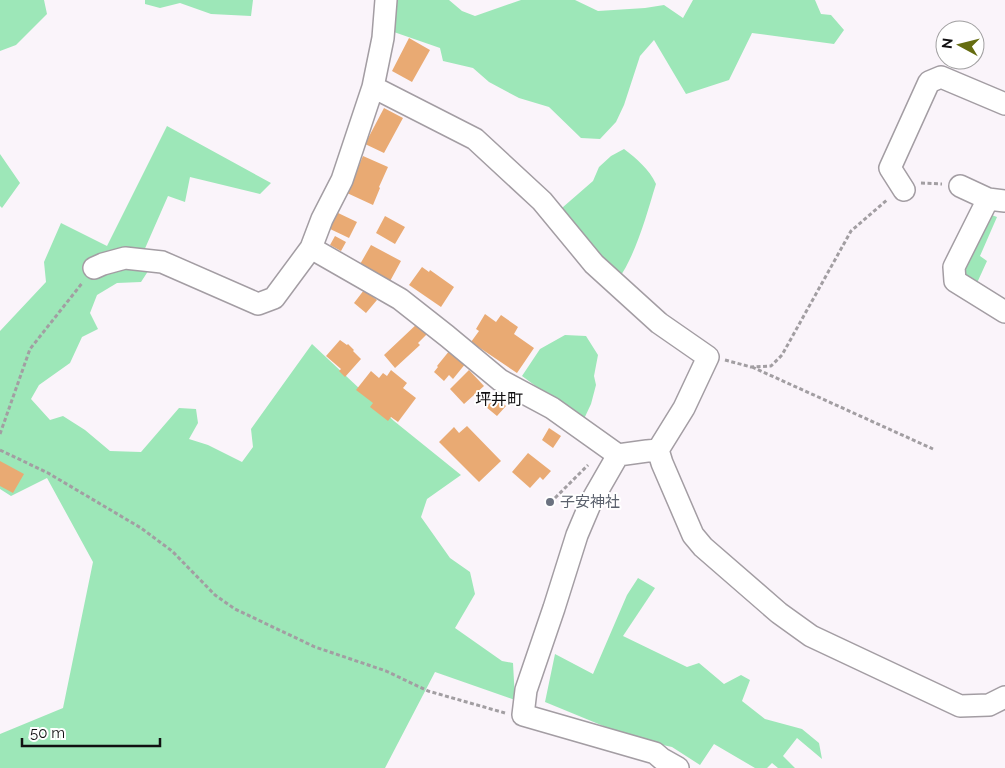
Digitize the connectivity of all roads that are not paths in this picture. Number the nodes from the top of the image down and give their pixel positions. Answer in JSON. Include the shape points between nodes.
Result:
{"nodes":[{"id":1,"x":386,"y":0,"type":"edge"},
{"id":2,"x":373,"y":87,"type":"junction"},
{"id":3,"x":1005,"y":104,"type":"edge"},
{"id":4,"x":960,"y":186,"type":"road end"},
{"id":5,"x":904,"y":190,"type":"road end"},
{"id":6,"x":997,"y":200,"type":"edge"},
{"id":7,"x":311,"y":248,"type":"junction"},
{"id":8,"x":94,"y":268,"type":"road end"},
{"id":9,"x":1005,"y":312,"type":"edge"},
{"id":10,"x":658,"y":450,"type":"junction"},
{"id":11,"x":612,"y":451,"type":"junction"},
{"id":12,"x":1005,"y":697,"type":"edge"},
{"id":13,"x":678,"y":768,"type":"edge"}],
"edges":[{"from":1,"to":2,"type":"street","via":[[383,38]]},
{"from":2,"to":7,"type":"street","via":[[342,180]]},
{"from":2,"to":10,"type":"street","via":[[475,139],[542,201],[594,264],[659,323],[708,357],[684,408]]},
{"from":3,"to":5,"type":"street","via":[[941,77],[930,82],[890,168]]},
{"from":4,"to":6,"type":"street"},
{"from":6,"to":9,"type":"street","via":[[954,267],[955,282]]},
{"from":7,"to":8,"type":"street","via":[[274,298],[258,304],[162,262],[125,258]]},
{"from":7,"to":11,"type":"street","via":[[400,300],[500,380],[552,408]]},
{"from":10,"to":11,"type":"street"},
{"from":10,"to":12,"type":"street","via":[[693,535],[795,625],[811,636],[960,706],[989,705]]},
{"from":11,"to":13,"type":"street","via":[[577,535],[526,690],[523,715],[655,753]]}]}
